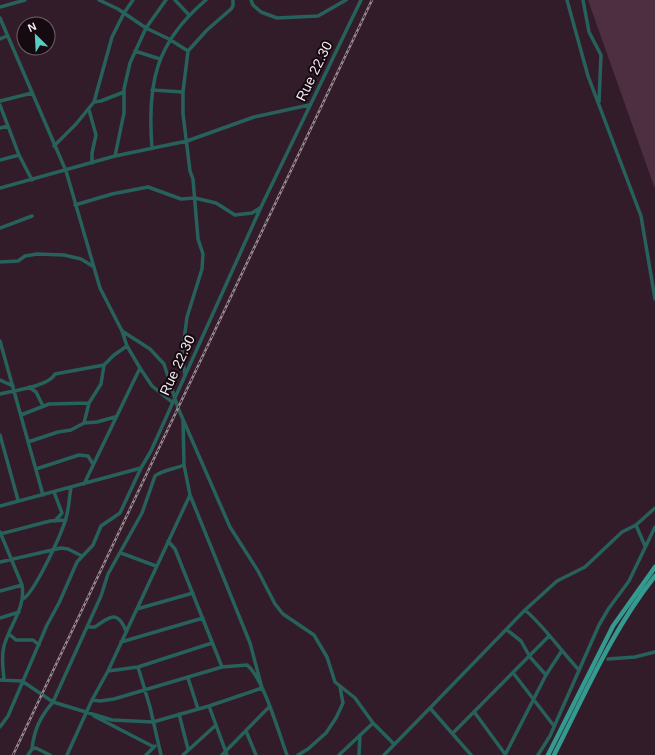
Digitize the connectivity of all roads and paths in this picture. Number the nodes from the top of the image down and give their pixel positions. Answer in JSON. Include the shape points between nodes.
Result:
{"nodes":[{"id":1,"x":25,"y":0,"type":"edge"},
{"id":2,"x":99,"y":0,"type":"edge"},
{"id":3,"x":133,"y":0,"type":"edge"},
{"id":4,"x":166,"y":0,"type":"edge"},
{"id":5,"x":175,"y":0,"type":"edge"},
{"id":6,"x":206,"y":0,"type":"edge"},
{"id":7,"x":233,"y":0,"type":"edge"},
{"id":8,"x":251,"y":0,"type":"edge"},
{"id":9,"x":346,"y":0,"type":"edge"},
{"id":10,"x":361,"y":0,"type":"edge"},
{"id":11,"x":567,"y":0,"type":"edge"},
{"id":12,"x":583,"y":0,"type":"edge"},
{"id":13,"x":0,"y":8,"type":"edge"},
{"id":14,"x":124,"y":13,"type":"junction"},
{"id":15,"x":189,"y":15,"type":"junction"},
{"id":16,"x":0,"y":18,"type":"edge"},
{"id":17,"x":146,"y":28,"type":"junction"},
{"id":18,"x":7,"y":36,"type":"junction"},
{"id":19,"x":0,"y":38,"type":"edge"},
{"id":20,"x":169,"y":39,"type":"junction"},
{"id":21,"x":135,"y":51,"type":"junction"},
{"id":22,"x":188,"y":51,"type":"junction"},
{"id":23,"x":160,"y":60,"type":"junction"},
{"id":24,"x":152,"y":90,"type":"junction"},
{"id":25,"x":124,"y":92,"type":"junction"},
{"id":26,"x":183,"y":92,"type":"junction"},
{"id":27,"x":32,"y":93,"type":"junction"},
{"id":28,"x":0,"y":101,"type":"edge"},
{"id":29,"x":94,"y":102,"type":"junction"},
{"id":30,"x":599,"y":103,"type":"junction"},
{"id":31,"x":0,"y":105,"type":"edge"},
{"id":32,"x":309,"y":105,"type":"junction"},
{"id":33,"x":89,"y":110,"type":"junction"},
{"id":34,"x":8,"y":126,"type":"junction"},
{"id":35,"x":0,"y":128,"type":"edge"},
{"id":36,"x":187,"y":141,"type":"junction"},
{"id":37,"x":54,"y":146,"type":"junction"},
{"id":38,"x":152,"y":148,"type":"junction"},
{"id":39,"x":19,"y":155,"type":"junction"},
{"id":40,"x":115,"y":156,"type":"junction"},
{"id":41,"x":0,"y":160,"type":"edge"},
{"id":42,"x":92,"y":163,"type":"junction"},
{"id":43,"x":66,"y":171,"type":"junction"},
{"id":44,"x":32,"y":180,"type":"junction"},
{"id":45,"x":0,"y":188,"type":"edge"},
{"id":46,"x":195,"y":198,"type":"junction"},
{"id":47,"x":75,"y":205,"type":"junction"},
{"id":48,"x":261,"y":207,"type":"junction"},
{"id":49,"x":32,"y":216,"type":"dead end"},
{"id":50,"x":0,"y":228,"type":"edge"},
{"id":51,"x":0,"y":262,"type":"edge"},
{"id":52,"x":94,"y":267,"type":"junction"},
{"id":53,"x":655,"y":299,"type":"edge"},
{"id":54,"x":122,"y":331,"type":"junction"},
{"id":55,"x":0,"y":341,"type":"edge"},
{"id":56,"x":127,"y":346,"type":"junction"},
{"id":57,"x":104,"y":365,"type":"junction"},
{"id":58,"x":140,"y":368,"type":"junction"},
{"id":59,"x":185,"y":375,"type":"junction"},
{"id":60,"x":0,"y":380,"type":"edge"},
{"id":61,"x":29,"y":387,"type":"junction"},
{"id":62,"x":13,"y":388,"type":"junction"},
{"id":63,"x":0,"y":394,"type":"edge"},
{"id":64,"x":174,"y":398,"type":"junction"},
{"id":65,"x":172,"y":402,"type":"junction"},
{"id":66,"x":89,"y":403,"type":"junction"},
{"id":67,"x":43,"y":406,"type":"junction"},
{"id":68,"x":21,"y":415,"type":"junction"},
{"id":69,"x":115,"y":417,"type":"junction"},
{"id":70,"x":183,"y":420,"type":"junction"},
{"id":71,"x":84,"y":423,"type":"junction"},
{"id":72,"x":0,"y":435,"type":"edge"},
{"id":73,"x":28,"y":442,"type":"junction"},
{"id":74,"x":99,"y":451,"type":"junction"},
{"id":75,"x":88,"y":456,"type":"junction"},
{"id":76,"x":93,"y":464,"type":"junction"},
{"id":77,"x":184,"y":465,"type":"junction"},
{"id":78,"x":141,"y":468,"type":"junction"},
{"id":79,"x":36,"y":469,"type":"junction"},
{"id":80,"x":84,"y":484,"type":"junction"},
{"id":81,"x":71,"y":488,"type":"junction"},
{"id":82,"x":54,"y":492,"type":"junction"},
{"id":83,"x":43,"y":495,"type":"junction"},
{"id":84,"x":190,"y":495,"type":"junction"},
{"id":85,"x":18,"y":500,"type":"junction"},
{"id":86,"x":0,"y":506,"type":"edge"},
{"id":87,"x":655,"y":508,"type":"edge"},
{"id":88,"x":66,"y":520,"type":"junction"},
{"id":89,"x":55,"y":521,"type":"junction"},
{"id":90,"x":636,"y":525,"type":"junction"},
{"id":91,"x":655,"y":527,"type":"edge"},
{"id":92,"x":0,"y":533,"type":"edge"},
{"id":93,"x":168,"y":541,"type":"junction"},
{"id":94,"x":645,"y":546,"type":"junction"},
{"id":95,"x":51,"y":552,"type":"junction"},
{"id":96,"x":121,"y":553,"type":"junction"},
{"id":97,"x":82,"y":556,"type":"junction"},
{"id":98,"x":10,"y":559,"type":"junction"},
{"id":99,"x":0,"y":562,"type":"edge"},
{"id":100,"x":156,"y":566,"type":"junction"},
{"id":101,"x":655,"y":567,"type":"edge"},
{"id":102,"x":655,"y":576,"type":"edge"},
{"id":103,"x":22,"y":584,"type":"junction"},
{"id":104,"x":0,"y":591,"type":"edge"},
{"id":105,"x":193,"y":593,"type":"junction"},
{"id":106,"x":23,"y":599,"type":"junction"},
{"id":107,"x":137,"y":608,"type":"junction"},
{"id":108,"x":525,"y":610,"type":"junction"},
{"id":109,"x":19,"y":612,"type":"junction"},
{"id":110,"x":0,"y":618,"type":"edge"},
{"id":111,"x":203,"y":618,"type":"junction"},
{"id":112,"x":88,"y":627,"type":"junction"},
{"id":113,"x":507,"y":630,"type":"junction"},
{"id":114,"x":126,"y":631,"type":"junction"},
{"id":115,"x":9,"y":634,"type":"junction"},
{"id":116,"x":549,"y":636,"type":"junction"},
{"id":117,"x":120,"y":642,"type":"junction"},
{"id":118,"x":212,"y":643,"type":"junction"},
{"id":119,"x":38,"y":646,"type":"junction"},
{"id":120,"x":561,"y":652,"type":"junction"},
{"id":121,"x":655,"y":652,"type":"edge"},
{"id":122,"x":1,"y":654,"type":"edge"},
{"id":123,"x":530,"y":657,"type":"junction"},
{"id":124,"x":608,"y":659,"type":"dead end"},
{"id":125,"x":138,"y":667,"type":"junction"},
{"id":126,"x":222,"y":667,"type":"junction"},
{"id":127,"x":579,"y":670,"type":"junction"},
{"id":128,"x":108,"y":671,"type":"junction"},
{"id":129,"x":514,"y":674,"type":"junction"},
{"id":130,"x":546,"y":675,"type":"junction"},
{"id":131,"x":188,"y":678,"type":"junction"},
{"id":132,"x":2,"y":680,"type":"edge"},
{"id":133,"x":22,"y":681,"type":"junction"},
{"id":134,"x":340,"y":687,"type":"junction"},
{"id":135,"x":262,"y":688,"type":"junction"},
{"id":136,"x":145,"y":691,"type":"junction"},
{"id":137,"x":92,"y":700,"type":"junction"},
{"id":138,"x":533,"y":701,"type":"junction"},
{"id":139,"x":54,"y":702,"type":"junction"},
{"id":140,"x":209,"y":706,"type":"junction"},
{"id":141,"x":269,"y":707,"type":"junction"},
{"id":142,"x":430,"y":708,"type":"junction"},
{"id":143,"x":198,"y":709,"type":"junction"},
{"id":144,"x":86,"y":712,"type":"junction"},
{"id":145,"x":475,"y":713,"type":"junction"},
{"id":146,"x":179,"y":714,"type":"junction"},
{"id":147,"x":153,"y":722,"type":"junction"},
{"id":148,"x":373,"y":723,"type":"junction"},
{"id":149,"x":216,"y":725,"type":"junction"},
{"id":150,"x":554,"y":726,"type":"junction"},
{"id":151,"x":0,"y":727,"type":"edge"},
{"id":152,"x":246,"y":731,"type":"junction"},
{"id":153,"x":453,"y":733,"type":"junction"},
{"id":154,"x":360,"y":735,"type":"junction"},
{"id":155,"x":394,"y":744,"type":"junction"},
{"id":156,"x":156,"y":746,"type":"junction"},
{"id":157,"x":32,"y":749,"type":"junction"},
{"id":158,"x":188,"y":749,"type":"junction"},
{"id":159,"x":225,"y":754,"type":"edge"},
{"id":160,"x":505,"y":754,"type":"edge"},
{"id":161,"x":28,"y":755,"type":"edge"},
{"id":162,"x":50,"y":755,"type":"edge"},
{"id":163,"x":66,"y":755,"type":"edge"},
{"id":164,"x":146,"y":755,"type":"edge"},
{"id":165,"x":161,"y":755,"type":"edge"},
{"id":166,"x":183,"y":755,"type":"edge"},
{"id":167,"x":256,"y":755,"type":"edge"},
{"id":168,"x":287,"y":755,"type":"edge"},
{"id":169,"x":298,"y":755,"type":"edge"},
{"id":170,"x":339,"y":755,"type":"edge"},
{"id":171,"x":359,"y":755,"type":"edge"},
{"id":172,"x":384,"y":755,"type":"edge"},
{"id":173,"x":471,"y":755,"type":"edge"},
{"id":174,"x":538,"y":755,"type":"edge"},
{"id":175,"x":548,"y":755,"type":"edge"},
{"id":176,"x":554,"y":755,"type":"edge"}],
"edges":[{"from":1,"to":13,"type":"street"},
{"from":2,"to":14,"type":"street"},
{"from":3,"to":14,"type":"street"},
{"from":4,"to":17,"type":"street"},
{"from":5,"to":15,"type":"street"},
{"from":6,"to":15,"type":"street"},
{"from":7,"to":22,"type":"street","via":[[231,9]]},
{"from":8,"to":9,"type":"street","via":[[261,12],[277,18],[318,16]]},
{"from":10,"to":32,"type":"street","name":"Rue 22.30"},
{"from":11,"to":30,"type":"street","via":[[586,69]]},
{"from":12,"to":30,"type":"street","via":[[589,32],[600,55]]},
{"from":14,"to":17,"type":"street"},
{"from":14,"to":29,"type":"street","via":[[112,37]]},
{"from":15,"to":20,"type":"street"},
{"from":16,"to":18,"type":"street"},
{"from":17,"to":20,"type":"street"},
{"from":17,"to":21,"type":"street"},
{"from":18,"to":19,"type":"street"},
{"from":18,"to":27,"type":"street"},
{"from":20,"to":22,"type":"street"},
{"from":20,"to":23,"type":"street"},
{"from":21,"to":23,"type":"street"},
{"from":21,"to":25,"type":"street"},
{"from":22,"to":26,"type":"street"},
{"from":23,"to":24,"type":"street"},
{"from":24,"to":26,"type":"street"},
{"from":24,"to":38,"type":"street"},
{"from":25,"to":29,"type":"street"},
{"from":25,"to":40,"type":"street","via":[[124,113]]},
{"from":26,"to":36,"type":"street"},
{"from":27,"to":28,"type":"street"},
{"from":27,"to":37,"type":"street"},
{"from":29,"to":33,"type":"street"},
{"from":30,"to":53,"type":"street","via":[[642,216]]},
{"from":31,"to":34,"type":"street"},
{"from":32,"to":36,"type":"street","via":[[254,118]]},
{"from":32,"to":48,"type":"street","name":"Rue 22.30"},
{"from":33,"to":37,"type":"street"},
{"from":33,"to":42,"type":"street","via":[[96,135]]},
{"from":34,"to":35,"type":"street"},
{"from":34,"to":39,"type":"street"},
{"from":36,"to":38,"type":"street"},
{"from":36,"to":46,"type":"street"},
{"from":37,"to":43,"type":"street"},
{"from":38,"to":40,"type":"street"},
{"from":39,"to":41,"type":"street"},
{"from":39,"to":44,"type":"street"},
{"from":40,"to":42,"type":"street"},
{"from":42,"to":43,"type":"street"},
{"from":43,"to":44,"type":"street"},
{"from":43,"to":47,"type":"street"},
{"from":44,"to":45,"type":"street"},
{"from":46,"to":47,"type":"street","via":[[181,199],[148,187]]},
{"from":46,"to":48,"type":"street","via":[[216,203],[235,215],[252,213]]},
{"from":46,"to":59,"type":"street","via":[[198,239],[203,254],[202,269],[187,317],[182,354]]},
{"from":47,"to":52,"type":"street"},
{"from":48,"to":59,"type":"street","name":"Rue 22.30"},
{"from":49,"to":50,"type":"street"},
{"from":51,"to":52,"type":"street","via":[[18,261],[25,256],[37,254],[64,255],[81,259]]},
{"from":52,"to":54,"type":"street","via":[[100,288]]},
{"from":54,"to":56,"type":"street"},
{"from":54,"to":64,"type":"street","via":[[150,349],[164,364]]},
{"from":55,"to":62,"type":"street"},
{"from":56,"to":57,"type":"street"},
{"from":56,"to":58,"type":"street"},
{"from":57,"to":61,"type":"street","via":[[55,374],[43,384]]},
{"from":57,"to":66,"type":"street","via":[[101,384]]},
{"from":58,"to":65,"type":"street","via":[[152,386]]},
{"from":58,"to":69,"type":"street"},
{"from":59,"to":64,"type":"street","name":"Rue 22.30"},
{"from":60,"to":62,"type":"street"},
{"from":61,"to":62,"type":"street"},
{"from":61,"to":67,"type":"street","via":[[36,392]]},
{"from":62,"to":63,"type":"street"},
{"from":62,"to":68,"type":"street"},
{"from":64,"to":65,"type":"street","name":"Rue 22.30"},
{"from":64,"to":70,"type":"street"},
{"from":65,"to":78,"type":"street","name":"Rue 22.30"},
{"from":66,"to":67,"type":"street"},
{"from":66,"to":71,"type":"street"},
{"from":67,"to":68,"type":"street"},
{"from":68,"to":73,"type":"street"},
{"from":69,"to":71,"type":"street"},
{"from":69,"to":74,"type":"street"},
{"from":70,"to":77,"type":"street"},
{"from":70,"to":134,"type":"street","via":[[230,527],[275,604],[283,614],[314,635]]},
{"from":71,"to":73,"type":"street","via":[[71,430]]},
{"from":72,"to":85,"type":"street"},
{"from":73,"to":79,"type":"street"},
{"from":74,"to":75,"type":"street"},
{"from":74,"to":76,"type":"street"},
{"from":75,"to":76,"type":"street"},
{"from":75,"to":79,"type":"street","via":[[79,455]]},
{"from":76,"to":80,"type":"street"},
{"from":77,"to":84,"type":"street"},
{"from":77,"to":96,"type":"street","via":[[155,476],[142,513]]},
{"from":78,"to":80,"type":"street"},
{"from":78,"to":97,"type":"street","name":"Rue 22.30","via":[[120,512],[101,526],[93,545]]},
{"from":79,"to":83,"type":"street"},
{"from":80,"to":81,"type":"street"},
{"from":81,"to":82,"type":"street"},
{"from":81,"to":88,"type":"street"},
{"from":82,"to":83,"type":"street"},
{"from":82,"to":89,"type":"street","via":[[62,513]]},
{"from":83,"to":85,"type":"street"},
{"from":84,"to":93,"type":"street"},
{"from":84,"to":135,"type":"street","via":[[250,643]]},
{"from":85,"to":86,"type":"street"},
{"from":87,"to":90,"type":"street"},
{"from":88,"to":89,"type":"street"},
{"from":88,"to":95,"type":"street"},
{"from":89,"to":92,"type":"street"},
{"from":90,"to":94,"type":"street"},
{"from":90,"to":108,"type":"street","via":[[622,532],[585,567],[556,581]]},
{"from":91,"to":94,"type":"street"},
{"from":92,"to":98,"type":"street"},
{"from":93,"to":100,"type":"street"},
{"from":93,"to":105,"type":"street","via":[[175,549]]},
{"from":94,"to":127,"type":"street","via":[[629,581],[599,625]]},
{"from":95,"to":97,"type":"street","via":[[61,548]]},
{"from":95,"to":98,"type":"street"},
{"from":95,"to":106,"type":"street","via":[[38,580]]},
{"from":96,"to":100,"type":"street"},
{"from":96,"to":112,"type":"street","via":[[108,574]]},
{"from":97,"to":119,"type":"street","name":"Rue 22.30"},
{"from":98,"to":99,"type":"street"},
{"from":98,"to":103,"type":"street"},
{"from":100,"to":107,"type":"street"},
{"from":101,"to":175,"type":"main road","via":[[613,626]]},
{"from":102,"to":176,"type":"main road","via":[[618,629]]},
{"from":103,"to":104,"type":"street"},
{"from":103,"to":106,"type":"street"},
{"from":105,"to":107,"type":"street"},
{"from":105,"to":111,"type":"street"},
{"from":106,"to":109,"type":"street"},
{"from":107,"to":114,"type":"street"},
{"from":108,"to":113,"type":"street"},
{"from":108,"to":116,"type":"street"},
{"from":109,"to":110,"type":"street"},
{"from":109,"to":115,"type":"street"},
{"from":111,"to":117,"type":"street"},
{"from":111,"to":118,"type":"street"},
{"from":112,"to":114,"type":"street","via":[[95,627],[114,617],[120,619]]},
{"from":112,"to":139,"type":"street","via":[[68,666]]},
{"from":113,"to":123,"type":"street","via":[[521,641]]},
{"from":113,"to":142,"type":"street"},
{"from":114,"to":117,"type":"street"},
{"from":115,"to":119,"type":"street","via":[[16,640],[33,640]]},
{"from":115,"to":122,"type":"street"},
{"from":116,"to":120,"type":"street"},
{"from":116,"to":123,"type":"street"},
{"from":117,"to":128,"type":"street"},
{"from":118,"to":125,"type":"street"},
{"from":118,"to":126,"type":"street"},
{"from":119,"to":133,"type":"street","name":"Rue 22.30"},
{"from":120,"to":127,"type":"street"},
{"from":120,"to":130,"type":"street"},
{"from":121,"to":124,"type":"street"},
{"from":122,"to":132,"type":"street"},
{"from":123,"to":129,"type":"street"},
{"from":123,"to":130,"type":"street"},
{"from":125,"to":128,"type":"street"},
{"from":125,"to":136,"type":"street"},
{"from":126,"to":131,"type":"street"},
{"from":126,"to":135,"type":"street","via":[[247,665],[252,669]]},
{"from":127,"to":150,"type":"street"},
{"from":128,"to":137,"type":"street"},
{"from":129,"to":138,"type":"street"},
{"from":129,"to":145,"type":"street"},
{"from":130,"to":138,"type":"street"},
{"from":131,"to":136,"type":"street"},
{"from":131,"to":143,"type":"street"},
{"from":132,"to":133,"type":"street"},
{"from":133,"to":139,"type":"street"},
{"from":133,"to":151,"type":"street","name":"Rue 22.30","via":[[8,716]]},
{"from":134,"to":148,"type":"street","via":[[354,698]]},
{"from":134,"to":169,"type":"street","via":[[342,703],[339,713],[326,733]]},
{"from":135,"to":140,"type":"street"},
{"from":135,"to":141,"type":"street"},
{"from":136,"to":137,"type":"street","via":[[114,699]]},
{"from":136,"to":147,"type":"street"},
{"from":137,"to":144,"type":"street"},
{"from":138,"to":150,"type":"street"},
{"from":138,"to":160,"type":"street"},
{"from":139,"to":144,"type":"street"},
{"from":139,"to":157,"type":"street","via":[[41,715]]},
{"from":140,"to":143,"type":"street"},
{"from":140,"to":149,"type":"street"},
{"from":141,"to":152,"type":"street"},
{"from":141,"to":168,"type":"street"},
{"from":142,"to":153,"type":"street"},
{"from":142,"to":155,"type":"street"},
{"from":143,"to":146,"type":"street"},
{"from":144,"to":147,"type":"street","via":[[112,720]]},
{"from":144,"to":156,"type":"street"},
{"from":144,"to":163,"type":"street"},
{"from":145,"to":153,"type":"street"},
{"from":145,"to":160,"type":"street"},
{"from":146,"to":147,"type":"street"},
{"from":146,"to":158,"type":"street"},
{"from":147,"to":156,"type":"street"},
{"from":148,"to":154,"type":"street"},
{"from":148,"to":155,"type":"street"},
{"from":149,"to":158,"type":"street"},
{"from":149,"to":159,"type":"street"},
{"from":150,"to":174,"type":"street"},
{"from":152,"to":159,"type":"street"},
{"from":152,"to":167,"type":"street"},
{"from":153,"to":173,"type":"street"},
{"from":154,"to":170,"type":"street"},
{"from":154,"to":171,"type":"street"},
{"from":155,"to":172,"type":"street"},
{"from":156,"to":164,"type":"street"},
{"from":156,"to":165,"type":"street"},
{"from":157,"to":161,"type":"street"},
{"from":157,"to":162,"type":"street","via":[[36,748]]},
{"from":158,"to":166,"type":"street"}]}
